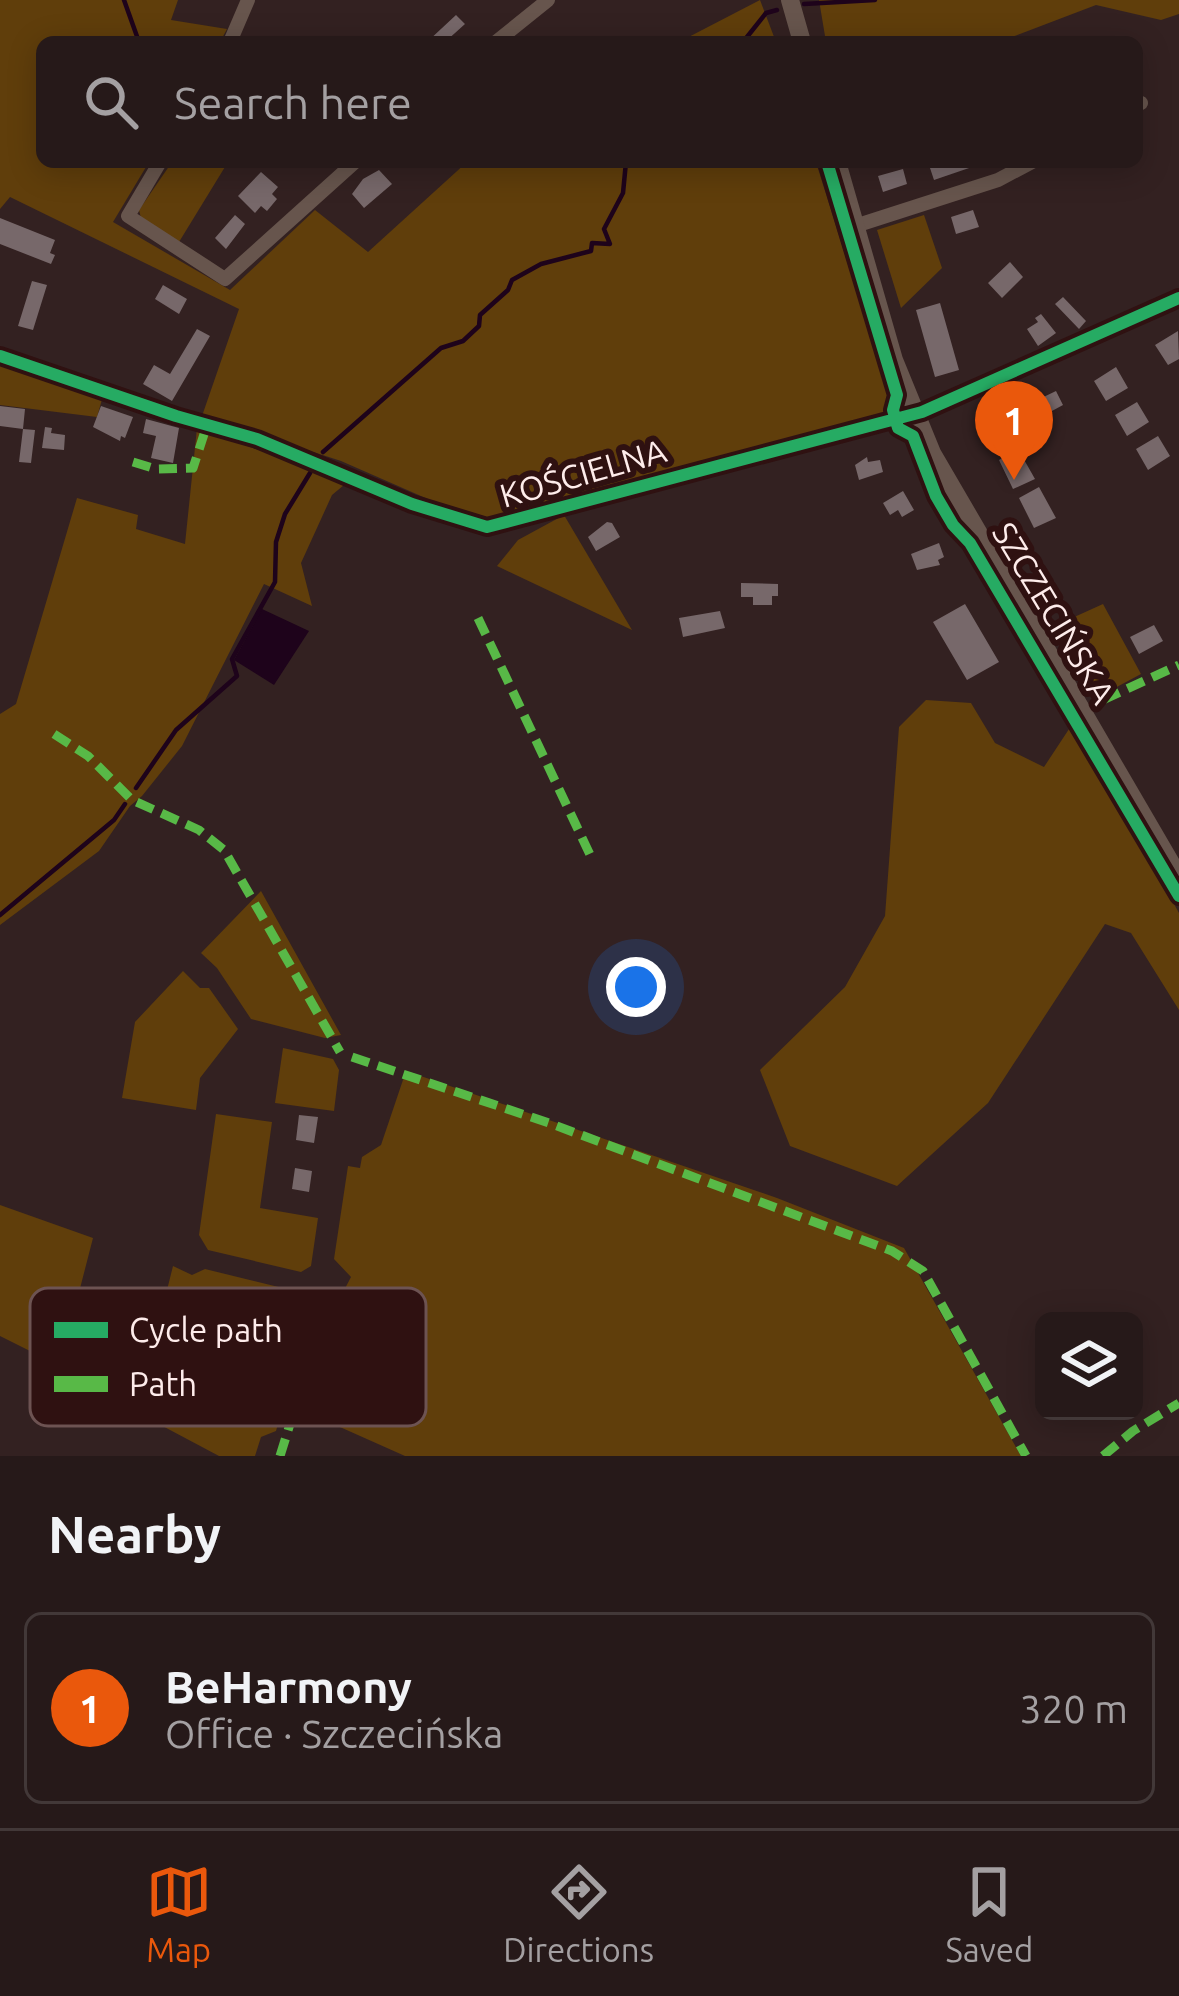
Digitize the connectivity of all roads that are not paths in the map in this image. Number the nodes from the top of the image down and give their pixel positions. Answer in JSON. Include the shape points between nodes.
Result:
{"nodes":[{"id":1,"x":248,"y":0,"type":"edge"},
{"id":2,"x":548,"y":0,"type":"edge"},
{"id":3,"x":790,"y":0,"type":"edge"},
{"id":4,"x":233,"y":36,"type":"edge"},
{"id":5,"x":503,"y":36,"type":"edge"},
{"id":6,"x":800,"y":36,"type":"edge"},
{"id":7,"x":156,"y":168,"type":"edge"},
{"id":8,"x":348,"y":168,"type":"edge"},
{"id":9,"x":839,"y":168,"type":"edge"},
{"id":10,"x":1020,"y":168,"type":"edge"},
{"id":11,"x":855,"y":226,"type":"junction"},
{"id":12,"x":1179,"y":298,"type":"edge"},
{"id":13,"x":0,"y":356,"type":"edge"},
{"id":14,"x":915,"y":415,"type":"junction"},
{"id":15,"x":1179,"y":877,"type":"edge"}],
"edges":[{"from":1,"to":4,"type":"street"},
{"from":2,"to":5,"type":"street"},
{"from":3,"to":6,"type":"street"},
{"from":7,"to":8,"type":"street","via":[[128,216],[225,279]]},
{"from":9,"to":11,"type":"street","name":"SZCZECIŃSKA"},
{"from":10,"to":11,"type":"street"},
{"from":11,"to":14,"type":"street","name":"SZCZECIŃSKA"},
{"from":12,"to":14,"type":"street","name":"KOŚCIELNA"},
{"from":13,"to":14,"type":"street","name":"KOŚCIELNA","via":[[256,439],[487,527]]},
{"from":14,"to":15,"type":"street","name":"SZCZECIŃSKA","via":[[957,501]]}]}
